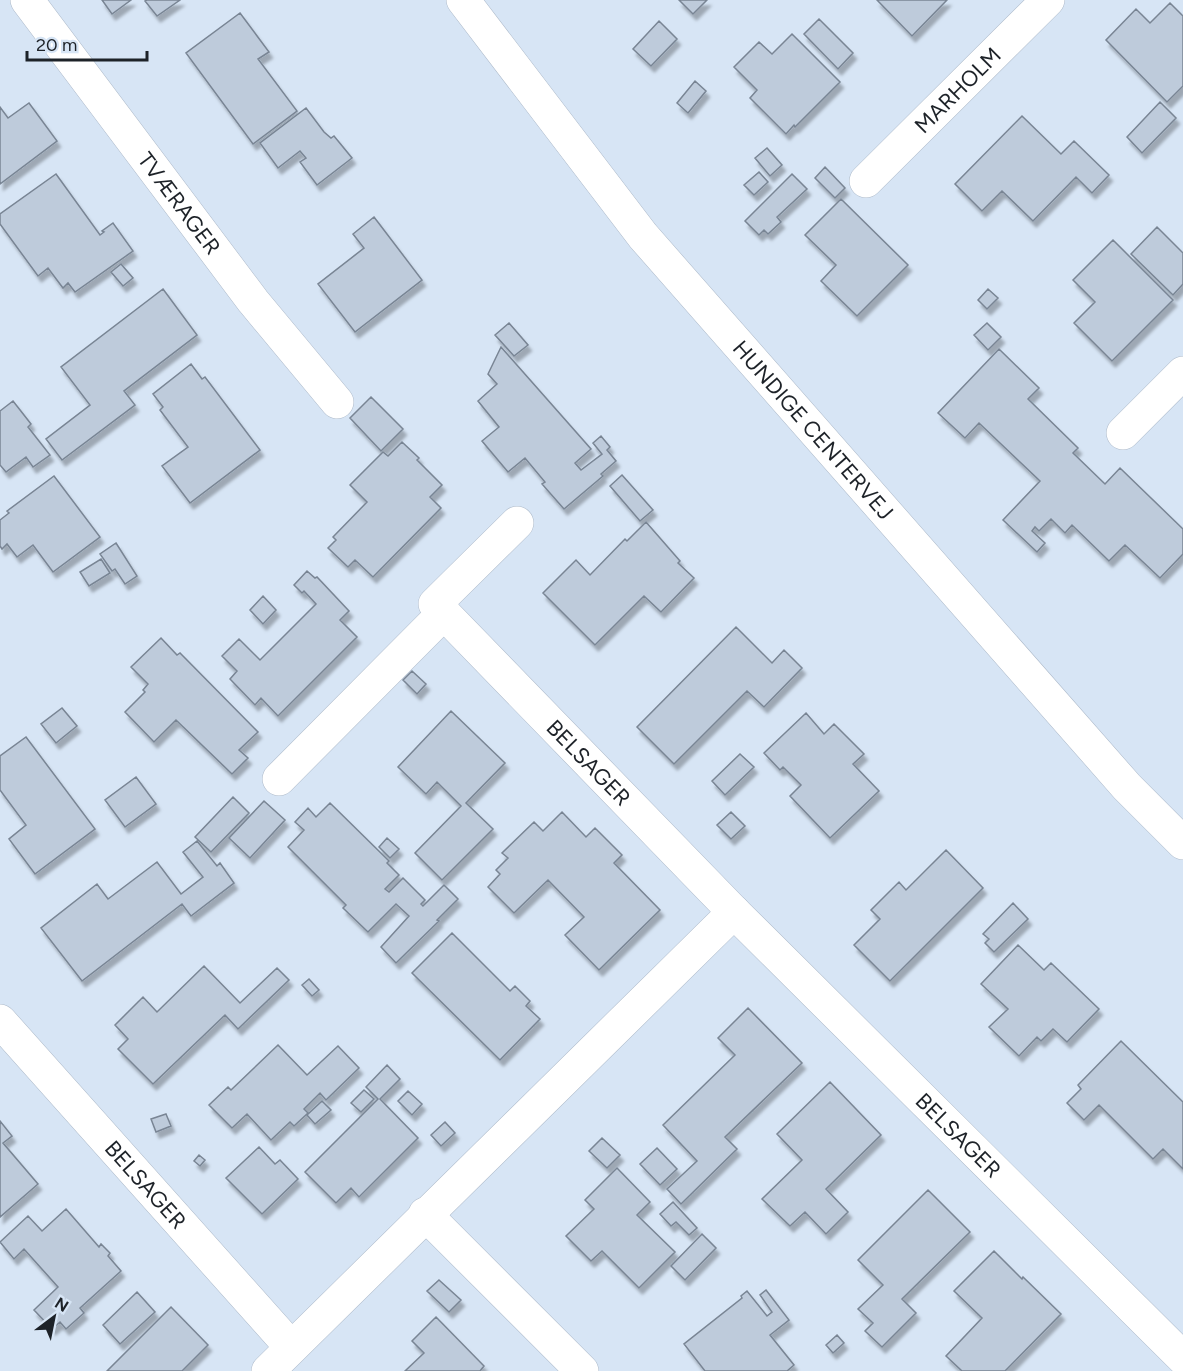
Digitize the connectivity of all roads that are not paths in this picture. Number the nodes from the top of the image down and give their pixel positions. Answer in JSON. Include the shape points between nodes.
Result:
{"nodes":[{"id":1,"x":27,"y":0,"type":"edge"},
{"id":2,"x":463,"y":0,"type":"edge"},
{"id":3,"x":1048,"y":0,"type":"edge"},
{"id":4,"x":866,"y":181,"type":"dead end"},
{"id":5,"x":1183,"y":373,"type":"edge"},
{"id":6,"x":337,"y":402,"type":"dead end"},
{"id":7,"x":1123,"y":433,"type":"dead end"},
{"id":8,"x":517,"y":523,"type":"dead end"},
{"id":9,"x":444,"y":614,"type":"junction"},
{"id":10,"x":279,"y":779,"type":"dead end"},
{"id":11,"x":1183,"y":843,"type":"edge"},
{"id":12,"x":734,"y":912,"type":"junction"},
{"id":13,"x":0,"y":1021,"type":"edge"},
{"id":14,"x":425,"y":1214,"type":"junction"},
{"id":15,"x":291,"y":1347,"type":"junction"},
{"id":16,"x":1183,"y":1358,"type":"edge"},
{"id":17,"x":268,"y":1371,"type":"edge"},
{"id":18,"x":582,"y":1371,"type":"edge"}],
"edges":[{"from":1,"to":6,"type":"street","name":"TVÆRAGER","via":[[253,301]]},
{"from":2,"to":11,"type":"street","name":"HUNDIGE CENTERVEJ","via":[[643,236],[1127,787]]},
{"from":3,"to":4,"type":"street","name":"MARHOLM"},
{"from":5,"to":7,"type":"street"},
{"from":8,"to":9,"type":"street","via":[[435,604]]},
{"from":9,"to":10,"type":"street"},
{"from":9,"to":12,"type":"street","name":"BELSAGER"},
{"from":12,"to":14,"type":"street"},
{"from":12,"to":16,"type":"street","name":"BELSAGER"},
{"from":13,"to":15,"type":"street","name":"BELSAGER"},
{"from":14,"to":15,"type":"street"},
{"from":14,"to":18,"type":"street"},
{"from":15,"to":17,"type":"street"}]}
